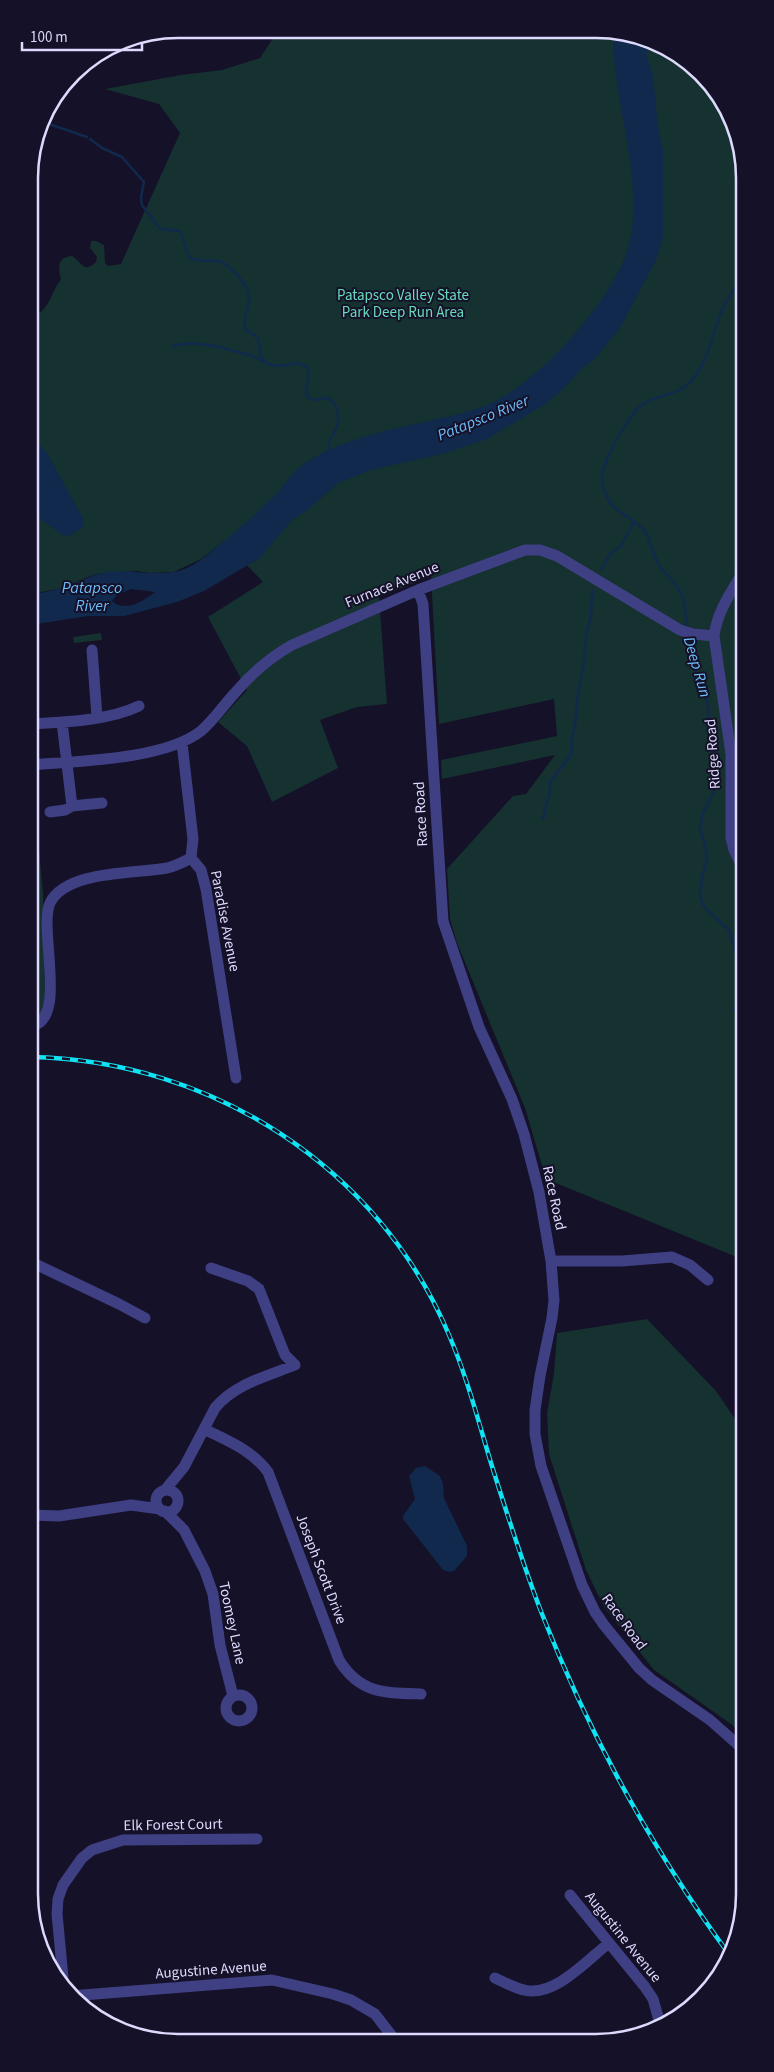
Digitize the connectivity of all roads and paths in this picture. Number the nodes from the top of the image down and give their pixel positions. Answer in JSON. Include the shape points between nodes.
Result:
{"nodes":[{"id":1,"x":736,"y":584,"type":"edge"},
{"id":2,"x":418,"y":590,"type":"junction"},
{"id":3,"x":714,"y":636,"type":"junction"},
{"id":4,"x":92,"y":650,"type":"dead end"},
{"id":5,"x":139,"y":706,"type":"dead end"},
{"id":6,"x":97,"y":717,"type":"junction"},
{"id":7,"x":62,"y":722,"type":"junction"},
{"id":8,"x":38,"y":724,"type":"edge"},
{"id":9,"x":182,"y":743,"type":"junction"},
{"id":10,"x":67,"y":762,"type":"junction"},
{"id":11,"x":38,"y":764,"type":"edge"},
{"id":12,"x":102,"y":803,"type":"dead end"},
{"id":13,"x":72,"y":806,"type":"junction"},
{"id":14,"x":50,"y":812,"type":"dead end"},
{"id":15,"x":736,"y":854,"type":"edge"},
{"id":16,"x":191,"y":858,"type":"junction"},
{"id":17,"x":38,"y":1024,"type":"edge"},
{"id":18,"x":236,"y":1078,"type":"dead end"},
{"id":19,"x":551,"y":1261,"type":"junction"},
{"id":20,"x":38,"y":1265,"type":"edge"},
{"id":21,"x":211,"y":1268,"type":"dead end"},
{"id":22,"x":708,"y":1280,"type":"dead end"},
{"id":23,"x":145,"y":1318,"type":"dead end"},
{"id":24,"x":204,"y":1430,"type":"junction"},
{"id":25,"x":184,"y":1468,"type":"junction"},
{"id":26,"x":162,"y":1492,"type":"junction"},
{"id":27,"x":178,"y":1499,"type":"junction"},
{"id":28,"x":132,"y":1505,"type":"junction"},
{"id":29,"x":162,"y":1510,"type":"junction"},
{"id":30,"x":38,"y":1515,"type":"edge"},
{"id":31,"x":184,"y":1530,"type":"junction"},
{"id":32,"x":421,"y":1694,"type":"dead end"},
{"id":33,"x":233,"y":1696,"type":"dead end"},
{"id":34,"x":736,"y":1743,"type":"edge"},
{"id":35,"x":257,"y":1839,"type":"dead end"},
{"id":36,"x":570,"y":1895,"type":"dead end"},
{"id":37,"x":609,"y":1943,"type":"junction"},
{"id":38,"x":63,"y":1975,"type":"edge"},
{"id":39,"x":495,"y":1978,"type":"dead end"},
{"id":40,"x":79,"y":1995,"type":"edge"},
{"id":41,"x":659,"y":2020,"type":"edge"},
{"id":42,"x":390,"y":2034,"type":"edge"}],
"edges":[{"from":1,"to":3,"type":"street","via":[[720,612]]},
{"from":2,"to":3,"type":"street","name":"Furnace Avenue","via":[[515,553],[540,550],[565,560],[680,630]]},
{"from":2,"to":9,"type":"street","name":"Furnace Avenue","via":[[280,652],[245,681],[207,725]]},
{"from":2,"to":19,"type":"street","name":"Race Road","via":[[423,604],[443,921],[479,1027],[512,1099],[524,1134],[539,1192]]},
{"from":3,"to":15,"type":"street","name":"Ridge Road","via":[[731,754],[731,838]]},
{"from":4,"to":6,"type":"street"},
{"from":5,"to":6,"type":"street","via":[[125,713]]},
{"from":6,"to":7,"type":"street"},
{"from":7,"to":8,"type":"street"},
{"from":7,"to":10,"type":"street"},
{"from":9,"to":10,"type":"street","name":"Furnace Avenue","via":[[147,752]]},
{"from":9,"to":16,"type":"street","name":"Paradise Avenue","via":[[193,838]]},
{"from":10,"to":11,"type":"street","name":"Furnace Avenue"},
{"from":10,"to":13,"type":"street"},
{"from":12,"to":13,"type":"street"},
{"from":13,"to":14,"type":"street"},
{"from":16,"to":17,"type":"street","via":[[165,868],[94,877],[55,896],[48,917],[50,1005],[44,1019]]},
{"from":16,"to":18,"type":"street","name":"Paradise Avenue","via":[[201,870],[206,888]]},
{"from":19,"to":22,"type":"street","via":[[672,1257],[690,1265]]},
{"from":19,"to":34,"type":"street","name":"Race Road","via":[[554,1300],[537,1394],[535,1434],[541,1466],[582,1585],[600,1618],[640,1668]]},
{"from":20,"to":23,"type":"street"},
{"from":21,"to":24,"type":"street","via":[[248,1281],[259,1289],[285,1355],[295,1365],[229,1393],[215,1408]]},
{"from":24,"to":25,"type":"street"},
{"from":24,"to":32,"type":"street","name":"Joseph Scott Drive","via":[[246,1450],[268,1472],[339,1660],[351,1676],[370,1689],[392,1694]]},
{"from":25,"to":26,"type":"street"},
{"from":25,"to":27,"type":"street"},
{"from":26,"to":27,"type":"street","via":[[174,1492]]},
{"from":26,"to":28,"type":"street"},
{"from":26,"to":29,"type":"street","via":[[156,1500]]},
{"from":27,"to":29,"type":"street","via":[[174,1509]]},
{"from":27,"to":31,"type":"street","name":"Toomey Lane"},
{"from":28,"to":29,"type":"street"},
{"from":28,"to":30,"type":"street","via":[[60,1516]]},
{"from":29,"to":31,"type":"street","name":"Toomey Lane"},
{"from":31,"to":33,"type":"street","name":"Toomey Lane","via":[[213,1594],[220,1644]]},
{"from":35,"to":38,"type":"street","name":"Elk Forest Court","via":[[123,1840],[99,1847],[82,1858],[63,1884],[58,1899]]},
{"from":36,"to":37,"type":"street","name":"Augustine Avenue"},
{"from":37,"to":39,"type":"street","via":[[564,1979],[544,1990],[524,1990]]},
{"from":37,"to":41,"type":"street","name":"Augustine Avenue","via":[[653,1999]]},
{"from":40,"to":42,"type":"street","name":"Augustine Avenue","via":[[272,1980],[350,2000],[375,2014]]}]}
